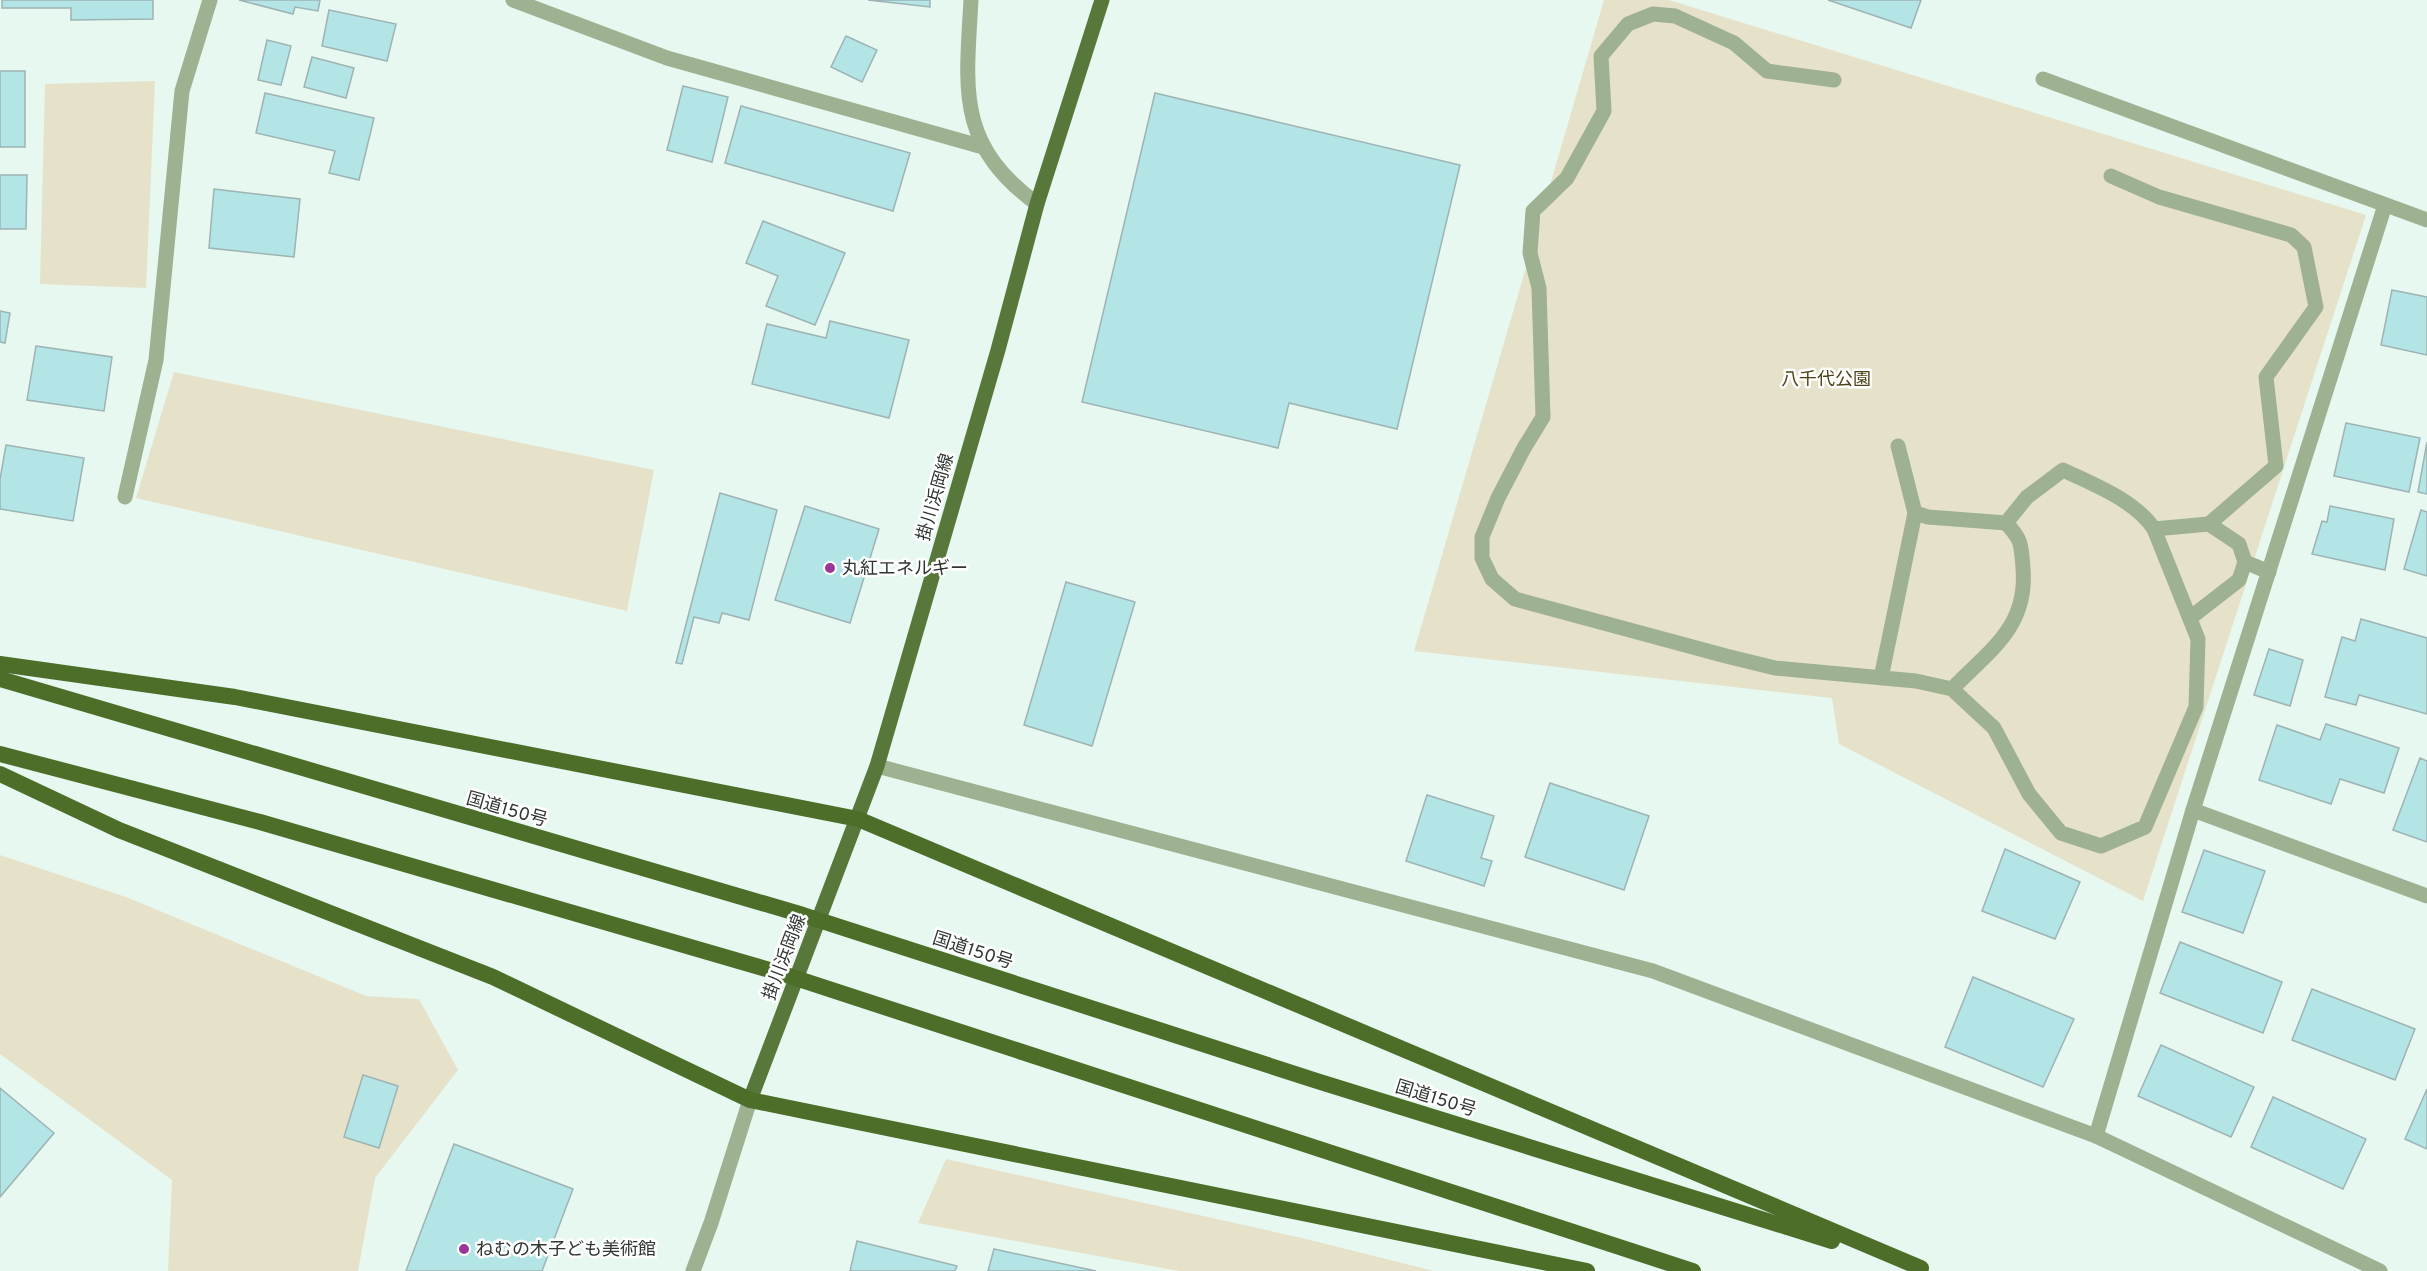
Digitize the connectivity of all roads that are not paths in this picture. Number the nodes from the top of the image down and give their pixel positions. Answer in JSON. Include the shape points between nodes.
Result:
{"nodes":[{"id":1,"x":210,"y":0,"type":"edge"},
{"id":2,"x":513,"y":0,"type":"edge"},
{"id":3,"x":971,"y":0,"type":"edge"},
{"id":4,"x":1102,"y":0,"type":"edge"},
{"id":5,"x":2043,"y":79,"type":"dead end"},
{"id":6,"x":1834,"y":80,"type":"dead end"},
{"id":7,"x":983,"y":147,"type":"junction"},
{"id":8,"x":2111,"y":176,"type":"dead end"},
{"id":9,"x":1037,"y":204,"type":"junction"},
{"id":10,"x":2385,"y":204,"type":"junction"},
{"id":11,"x":2427,"y":220,"type":"edge"},
{"id":12,"x":1898,"y":446,"type":"dead end"},
{"id":13,"x":125,"y":497,"type":"dead end"},
{"id":14,"x":1915,"y":513,"type":"junction"},
{"id":15,"x":2006,"y":523,"type":"junction"},
{"id":16,"x":2209,"y":524,"type":"junction"},
{"id":17,"x":2154,"y":529,"type":"junction"},
{"id":18,"x":2245,"y":562,"type":"junction"},
{"id":19,"x":2269,"y":572,"type":"junction"},
{"id":20,"x":2190,"y":618,"type":"junction"},
{"id":21,"x":0,"y":664,"type":"edge"},
{"id":22,"x":1881,"y":678,"type":"junction"},
{"id":23,"x":0,"y":680,"type":"edge"},
{"id":24,"x":1952,"y":688,"type":"junction"},
{"id":25,"x":0,"y":754,"type":"edge"},
{"id":26,"x":877,"y":766,"type":"junction"},
{"id":27,"x":0,"y":774,"type":"edge"},
{"id":28,"x":2193,"y":810,"type":"junction"},
{"id":29,"x":858,"y":819,"type":"junction"},
{"id":30,"x":2427,"y":896,"type":"edge"},
{"id":31,"x":750,"y":1100,"type":"junction"},
{"id":32,"x":2096,"y":1136,"type":"junction"},
{"id":33,"x":1925,"y":1270,"type":"edge"},
{"id":34,"x":693,"y":1271,"type":"edge"},
{"id":35,"x":1587,"y":1271,"type":"edge"},
{"id":36,"x":1693,"y":1271,"type":"edge"},
{"id":37,"x":2380,"y":1271,"type":"edge"}],
"edges":[{"from":1,"to":13,"type":"street","via":[[182,91],[156,360]]},
{"from":2,"to":7,"type":"street","via":[[667,58]]},
{"from":3,"to":7,"type":"street","via":[[967,81],[969,104]]},
{"from":4,"to":9,"type":"main road","name":"掛川浜岡線"},
{"from":5,"to":10,"type":"street"},
{"from":6,"to":22,"type":"street","via":[[1767,71],[1734,43],[1675,16],[1653,14],[1628,24],[1601,56],[1604,111],[1567,178],[1533,211],[1530,253],[1539,288],[1543,417],[1498,498],[1482,537],[1482,558],[1492,579],[1515,599],[1775,668]]},
{"from":7,"to":9,"type":"street","via":[[1009,182]]},
{"from":8,"to":16,"type":"street","via":[[2159,196],[2291,235],[2304,247],[2316,307],[2266,377],[2276,466]]},
{"from":9,"to":26,"type":"main road","name":"掛川浜岡線"},
{"from":10,"to":11,"type":"street"},
{"from":10,"to":19,"type":"street"},
{"from":12,"to":14,"type":"street"},
{"from":14,"to":15,"type":"street"},
{"from":14,"to":22,"type":"street"},
{"from":15,"to":17,"type":"street","via":[[2027,497],[2063,470],[2091,482],[2145,516]]},
{"from":15,"to":24,"type":"street","via":[[2020,539],[2025,590],[2020,606],[2006,634]]},
{"from":16,"to":17,"type":"street"},
{"from":16,"to":18,"type":"street","via":[[2239,544]]},
{"from":17,"to":20,"type":"street"},
{"from":18,"to":19,"type":"street"},
{"from":18,"to":20,"type":"street","via":[[2239,580]]},
{"from":19,"to":28,"type":"street"},
{"from":20,"to":24,"type":"street","via":[[2198,639],[2196,707],[2145,828],[2101,846],[2061,833],[2030,794],[1994,728]]},
{"from":21,"to":29,"type":"highway","via":[[235,697]]},
{"from":22,"to":24,"type":"street"},
{"from":23,"to":33,"type":"highway","name":"国道150号","via":[[803,915],[1317,1082]]},
{"from":25,"to":36,"type":"highway","via":[[260,822],[780,973]]},
{"from":26,"to":29,"type":"main road","name":"掛川浜岡線"},
{"from":26,"to":32,"type":"street","via":[[1653,971]]},
{"from":27,"to":31,"type":"highway","via":[[119,830],[493,977]]},
{"from":28,"to":30,"type":"street"},
{"from":28,"to":32,"type":"street"},
{"from":29,"to":31,"type":"main road","name":"掛川浜岡線"},
{"from":29,"to":33,"type":"highway"},
{"from":31,"to":34,"type":"street"},
{"from":31,"to":35,"type":"highway"},
{"from":32,"to":37,"type":"street"}]}
